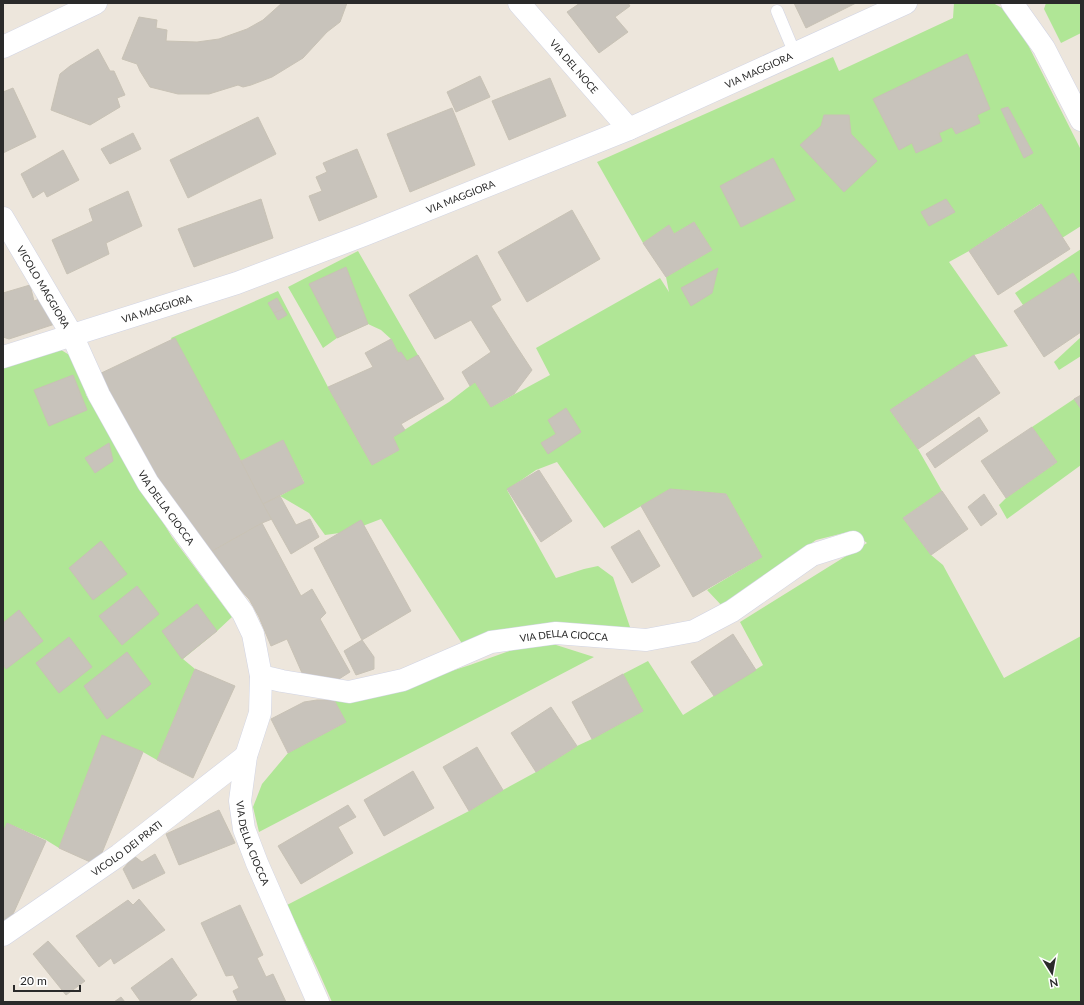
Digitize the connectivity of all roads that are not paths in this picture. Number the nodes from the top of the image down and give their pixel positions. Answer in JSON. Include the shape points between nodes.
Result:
{"nodes":[{"id":1,"x":96,"y":3,"type":"edge"},
{"id":2,"x":519,"y":3,"type":"edge"},
{"id":3,"x":906,"y":3,"type":"edge"},
{"id":4,"x":1012,"y":3,"type":"edge"},
{"id":5,"x":1030,"y":3,"type":"edge"},
{"id":6,"x":777,"y":12,"type":"dead end"},
{"id":7,"x":3,"y":47,"type":"edge"},
{"id":8,"x":1044,"y":48,"type":"junction"},
{"id":9,"x":795,"y":54,"type":"junction"},
{"id":10,"x":1081,"y":120,"type":"edge"},
{"id":11,"x":629,"y":129,"type":"junction"},
{"id":12,"x":3,"y":218,"type":"edge"},
{"id":13,"x":72,"y":335,"type":"junction"},
{"id":14,"x":3,"y":357,"type":"edge"},
{"id":15,"x":853,"y":542,"type":"dead end"},
{"id":16,"x":261,"y":676,"type":"junction"},
{"id":17,"x":246,"y":756,"type":"junction"},
{"id":18,"x":3,"y":935,"type":"edge"},
{"id":19,"x":318,"y":1002,"type":"edge"}],
"edges":[{"from":1,"to":7,"type":"street"},
{"from":2,"to":11,"type":"street","name":"VIA DEL NOCE"},
{"from":3,"to":9,"type":"street","name":"VIA MAGGIORA"},
{"from":4,"to":8,"type":"street"},
{"from":5,"to":8,"type":"street"},
{"from":6,"to":9,"type":"lane"},
{"from":8,"to":10,"type":"street"},
{"from":9,"to":11,"type":"street","name":"VIA MAGGIORA"},
{"from":11,"to":13,"type":"street","name":"VIA MAGGIORA","via":[[245,280]]},
{"from":12,"to":13,"type":"street","name":"VICOLO MAGGIORA"},
{"from":13,"to":14,"type":"street","name":"VIA MAGGIORA"},
{"from":13,"to":16,"type":"street","name":"VIA DELLA CIOCCA","via":[[99,395],[148,483],[243,613],[253,634]]},
{"from":15,"to":16,"type":"street","name":"VIA DELLA CIOCCA","via":[[812,556],[732,611],[694,631],[646,640],[556,633],[491,642],[403,680],[349,692]]},
{"from":16,"to":17,"type":"street","name":"VIA DELLA CIOCCA","via":[[260,713]]},
{"from":17,"to":18,"type":"street","name":"VICOLO DEI PRATI","via":[[119,855]]},
{"from":17,"to":19,"type":"street","name":"VIA DELLA CIOCCA","via":[[240,801],[244,829]]}]}
